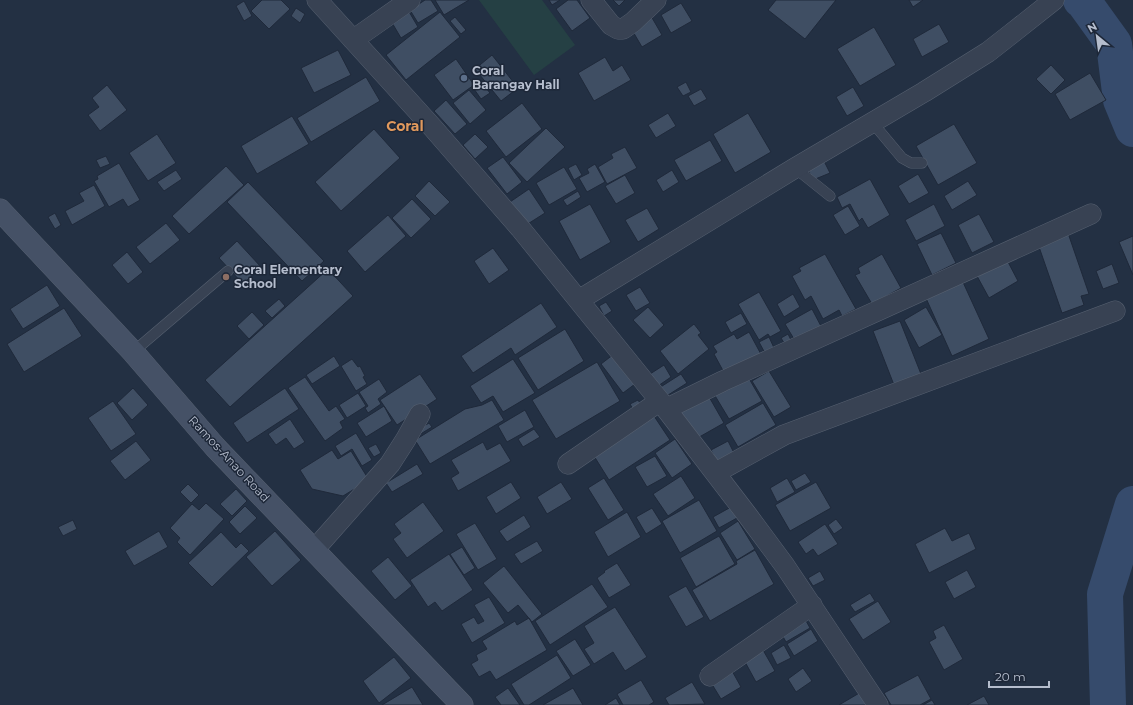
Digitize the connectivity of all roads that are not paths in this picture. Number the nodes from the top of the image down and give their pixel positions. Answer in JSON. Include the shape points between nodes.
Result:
{"nodes":[{"id":1,"x":317,"y":0,"type":"edge"},
{"id":2,"x":410,"y":0,"type":"edge"},
{"id":3,"x":591,"y":0,"type":"edge"},
{"id":4,"x":656,"y":0,"type":"edge"},
{"id":5,"x":1052,"y":2,"type":"edge"},
{"id":6,"x":353,"y":40,"type":"junction"},
{"id":7,"x":872,"y":122,"type":"junction"},
{"id":8,"x":922,"y":163,"type":"dead end"},
{"id":9,"x":795,"y":168,"type":"junction"},
{"id":10,"x":830,"y":196,"type":"dead end"},
{"id":11,"x":0,"y":210,"type":"edge"},
{"id":12,"x":1091,"y":214,"type":"dead end"},
{"id":13,"x":228,"y":271,"type":"dead end"},
{"id":14,"x":579,"y":300,"type":"junction"},
{"id":15,"x":1115,"y":311,"type":"dead end"},
{"id":16,"x":133,"y":352,"type":"junction"},
{"id":17,"x":663,"y":405,"type":"junction"},
{"id":18,"x":420,"y":414,"type":"dead end"},
{"id":19,"x":568,"y":464,"type":"dead end"},
{"id":20,"x":715,"y":473,"type":"junction"},
{"id":21,"x":314,"y":550,"type":"junction"},
{"id":22,"x":812,"y":605,"type":"junction"},
{"id":23,"x":710,"y":676,"type":"dead end"},
{"id":24,"x":462,"y":705,"type":"edge"},
{"id":25,"x":878,"y":705,"type":"edge"}],
"edges":[{"from":1,"to":6,"type":"street"},
{"from":2,"to":6,"type":"street"},
{"from":3,"to":4,"type":"street","via":[[611,25],[618,29],[623,29],[633,22]]},
{"from":5,"to":7,"type":"street","via":[[988,52]]},
{"from":6,"to":14,"type":"street","via":[[520,228]]},
{"from":7,"to":8,"type":"lane","via":[[902,158],[911,163]]},
{"from":7,"to":9,"type":"street"},
{"from":9,"to":10,"type":"lane"},
{"from":9,"to":14,"type":"street"},
{"from":11,"to":16,"type":"main road","name":"Ramos-Anao Road"},
{"from":12,"to":17,"type":"street","via":[[723,381]]},
{"from":13,"to":16,"type":"lane"},
{"from":14,"to":17,"type":"street"},
{"from":15,"to":20,"type":"street","via":[[784,435]]},
{"from":16,"to":21,"type":"main road","name":"Ramos-Anao Road","via":[[215,447]]},
{"from":17,"to":19,"type":"street"},
{"from":17,"to":20,"type":"street"},
{"from":18,"to":21,"type":"street","via":[[390,464]]},
{"from":20,"to":22,"type":"street"},
{"from":21,"to":24,"type":"main road","name":"Ramos-Anao Road"},
{"from":22,"to":23,"type":"street"},
{"from":22,"to":25,"type":"street"}]}
